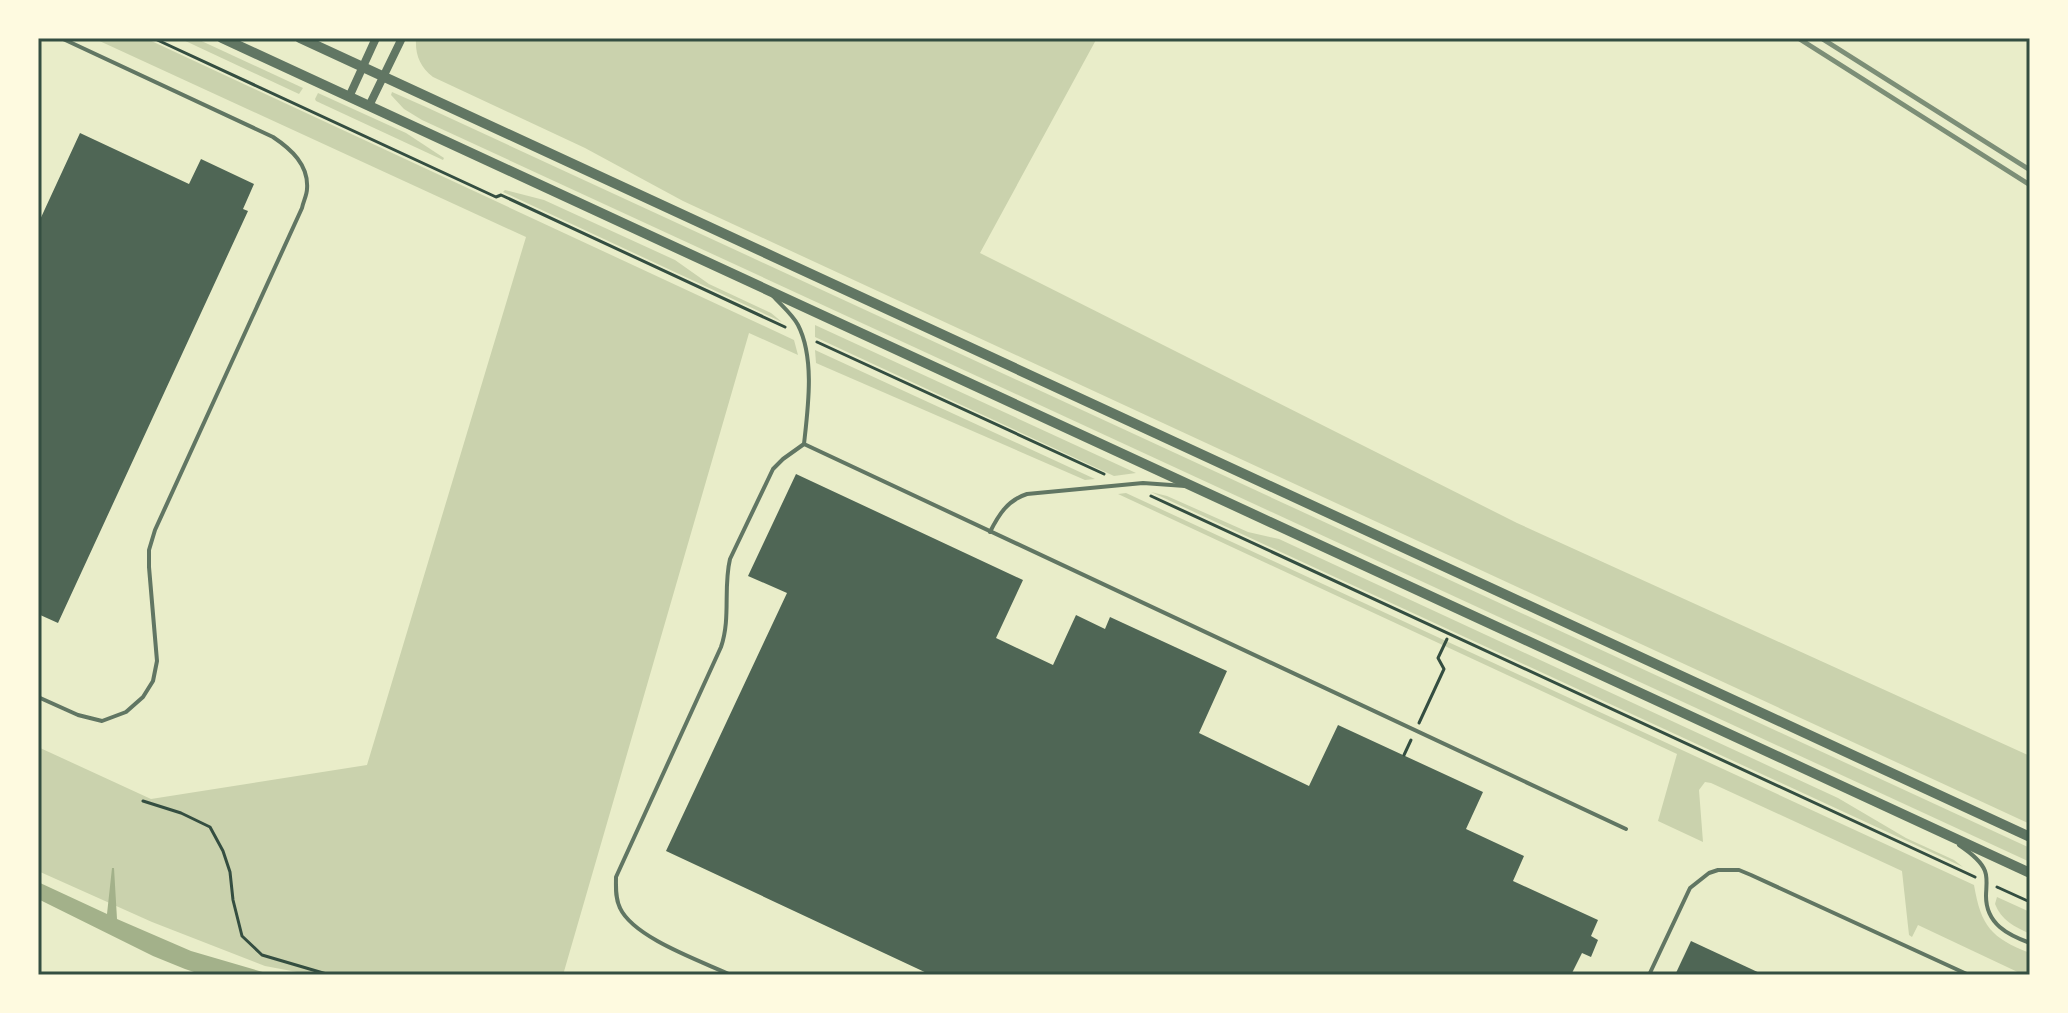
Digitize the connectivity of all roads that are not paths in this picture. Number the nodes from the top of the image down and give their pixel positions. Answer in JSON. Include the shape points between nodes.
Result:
{"nodes":[{"id":1,"x":61,"y":38,"type":"edge"},
{"id":2,"x":222,"y":38,"type":"edge"},
{"id":3,"x":300,"y":38,"type":"edge"},
{"id":4,"x":376,"y":38,"type":"edge"},
{"id":5,"x":402,"y":38,"type":"edge"},
{"id":6,"x":363,"y":67,"type":"junction"},
{"id":7,"x":383,"y":76,"type":"junction"},
{"id":8,"x":349,"y":97,"type":"junction"},
{"id":9,"x":369,"y":106,"type":"junction"},
{"id":10,"x":769,"y":291,"type":"junction"},
{"id":11,"x":804,"y":444,"type":"junction"},
{"id":12,"x":1195,"y":487,"type":"junction"},
{"id":13,"x":990,"y":532,"type":"junction"},
{"id":14,"x":38,"y":697,"type":"edge"},
{"id":15,"x":1626,"y":829,"type":"dead end"},
{"id":16,"x":1937,"y":830,"type":"junction"},
{"id":17,"x":2030,"y":837,"type":"edge"},
{"id":18,"x":2030,"y":873,"type":"edge"},
{"id":19,"x":2030,"y":943,"type":"edge"},
{"id":20,"x":731,"y":975,"type":"edge"},
{"id":21,"x":1649,"y":975,"type":"edge"},
{"id":22,"x":1969,"y":975,"type":"edge"}],
"edges":[{"from":1,"to":14,"type":"lane","via":[[273,137],[301,161],[307,189],[155,530],[149,550],[157,661],[153,681],[126,712],[102,721]]},
{"from":2,"to":8,"type":"street"},
{"from":3,"to":6,"type":"street"},
{"from":4,"to":6,"type":"street"},
{"from":5,"to":7,"type":"street"},
{"from":6,"to":7,"type":"street"},
{"from":6,"to":8,"type":"street"},
{"from":7,"to":9,"type":"street"},
{"from":7,"to":17,"type":"street"},
{"from":8,"to":9,"type":"street"},
{"from":9,"to":10,"type":"street"},
{"from":10,"to":11,"type":"lane","via":[[797,323],[807,359]]},
{"from":10,"to":12,"type":"street"},
{"from":11,"to":13,"type":"lane"},
{"from":11,"to":20,"type":"lane","via":[[773,469],[730,559],[721,647],[616,877],[620,908],[635,926]]},
{"from":12,"to":13,"type":"lane","via":[[1143,483],[1027,494],[1005,507]]},
{"from":12,"to":16,"type":"street"},
{"from":13,"to":15,"type":"lane"},
{"from":16,"to":18,"type":"street"},
{"from":16,"to":19,"type":"lane","via":[[1983,867],[1986,902],[1994,920],[2010,936]]},
{"from":21,"to":22,"type":"lane","via":[[1690,888],[1709,873],[1728,869]]}]}
